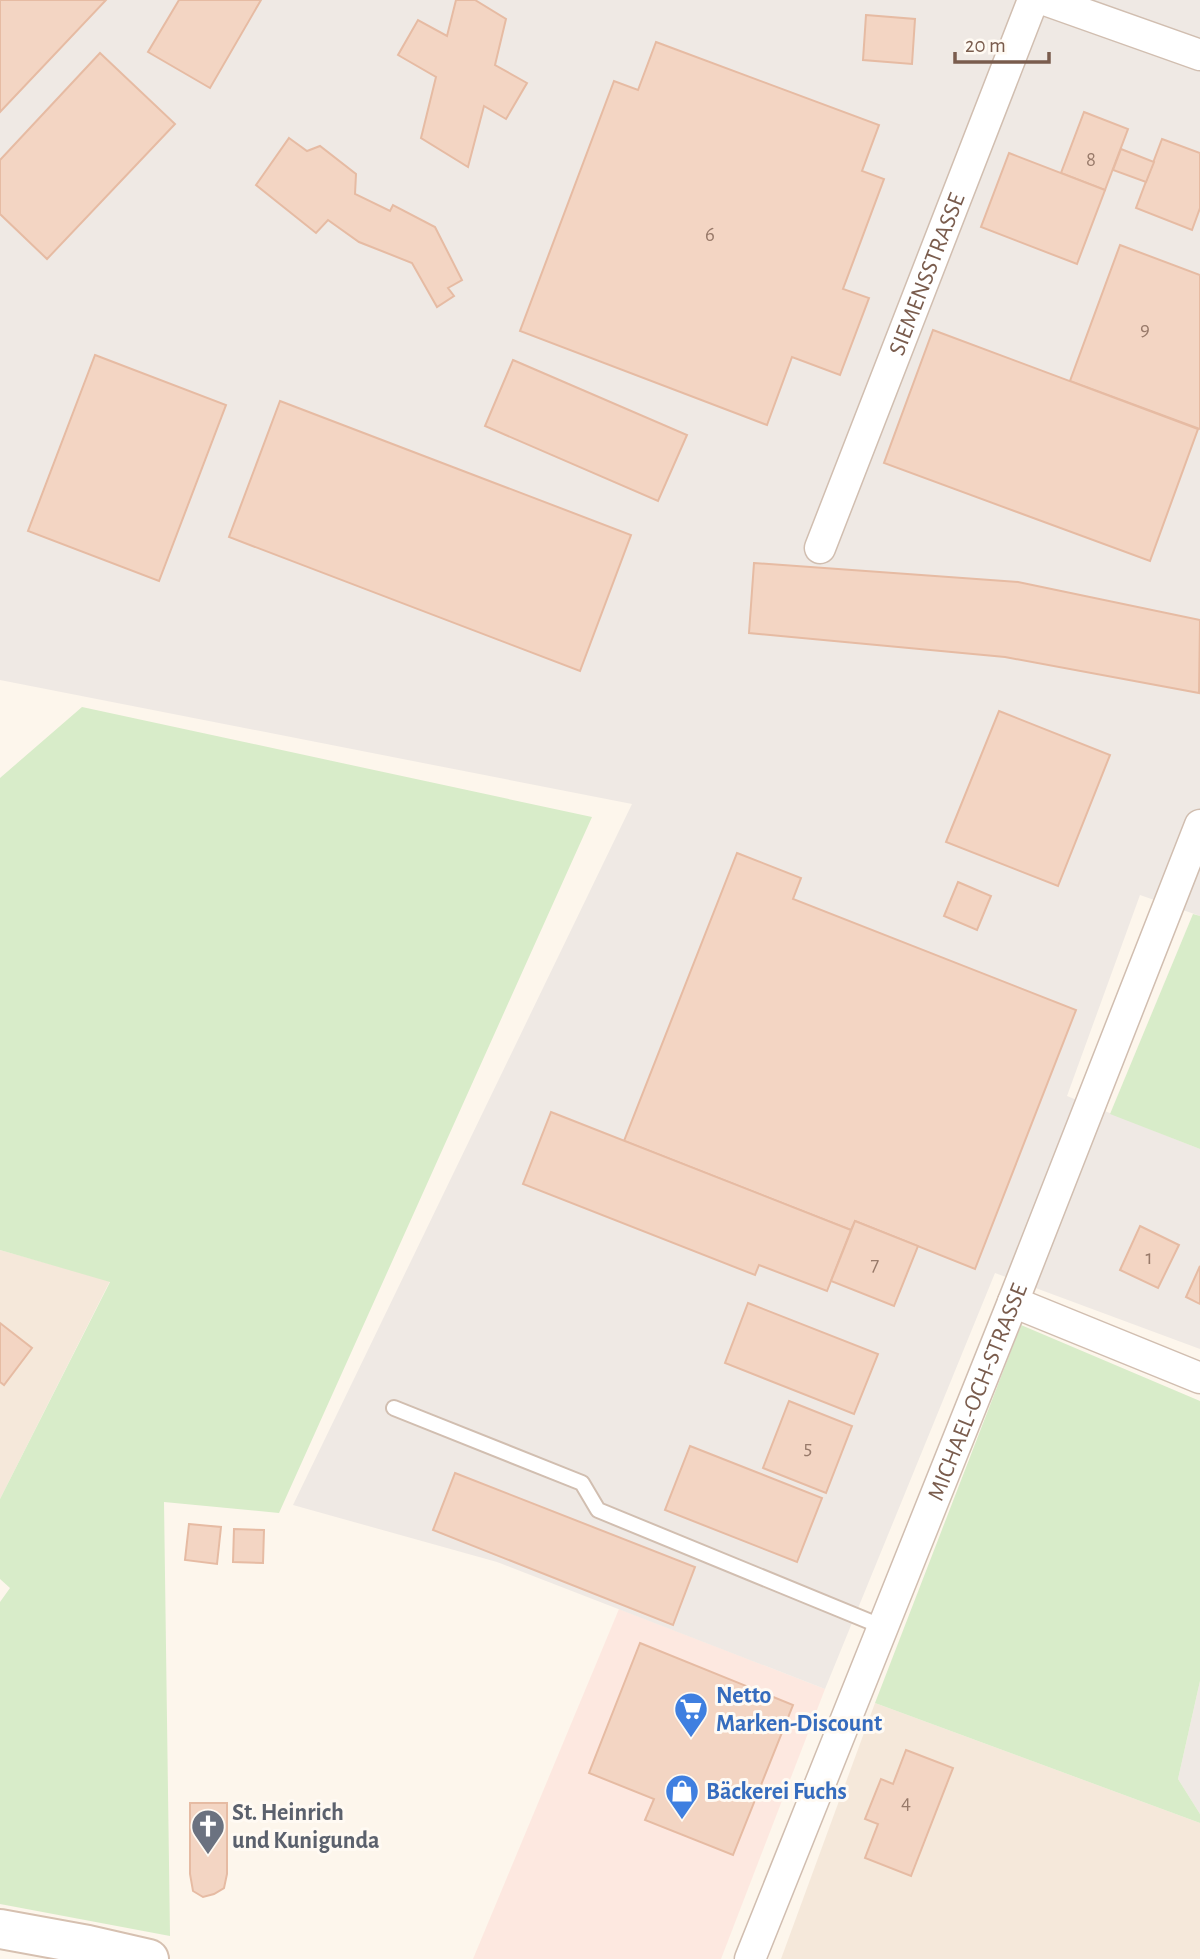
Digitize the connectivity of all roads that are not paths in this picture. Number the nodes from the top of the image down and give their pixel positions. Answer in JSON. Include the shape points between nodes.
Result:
{"nodes":[{"id":1,"x":1032,"y":0,"type":"edge"},
{"id":2,"x":1045,"y":0,"type":"edge"},
{"id":3,"x":1200,"y":55,"type":"edge"},
{"id":4,"x":820,"y":548,"type":"dead end"},
{"id":5,"x":1200,"y":825,"type":"edge"},
{"id":6,"x":1013,"y":1302,"type":"junction"},
{"id":7,"x":1200,"y":1378,"type":"edge"},
{"id":8,"x":394,"y":1408,"type":"dead end"},
{"id":9,"x":883,"y":1627,"type":"junction"},
{"id":10,"x":0,"y":1929,"type":"edge"},
{"id":11,"x":149,"y":1959,"type":"edge"},
{"id":12,"x":750,"y":1959,"type":"edge"}],
"edges":[{"from":1,"to":4,"type":"street","name":"SIEMENSSTRASSE"},
{"from":2,"to":3,"type":"street"},
{"from":5,"to":6,"type":"street","name":"MICHAEL-OCH-STRASSE"},
{"from":6,"to":7,"type":"street"},
{"from":6,"to":9,"type":"street","name":"MICHAEL-OCH-STRASSE"},
{"from":8,"to":9,"type":"lane","via":[[582,1483],[598,1510]]},
{"from":9,"to":12,"type":"street","name":"MICHAEL-OCH-STRASSE"},
{"from":10,"to":11,"type":"street"}]}
